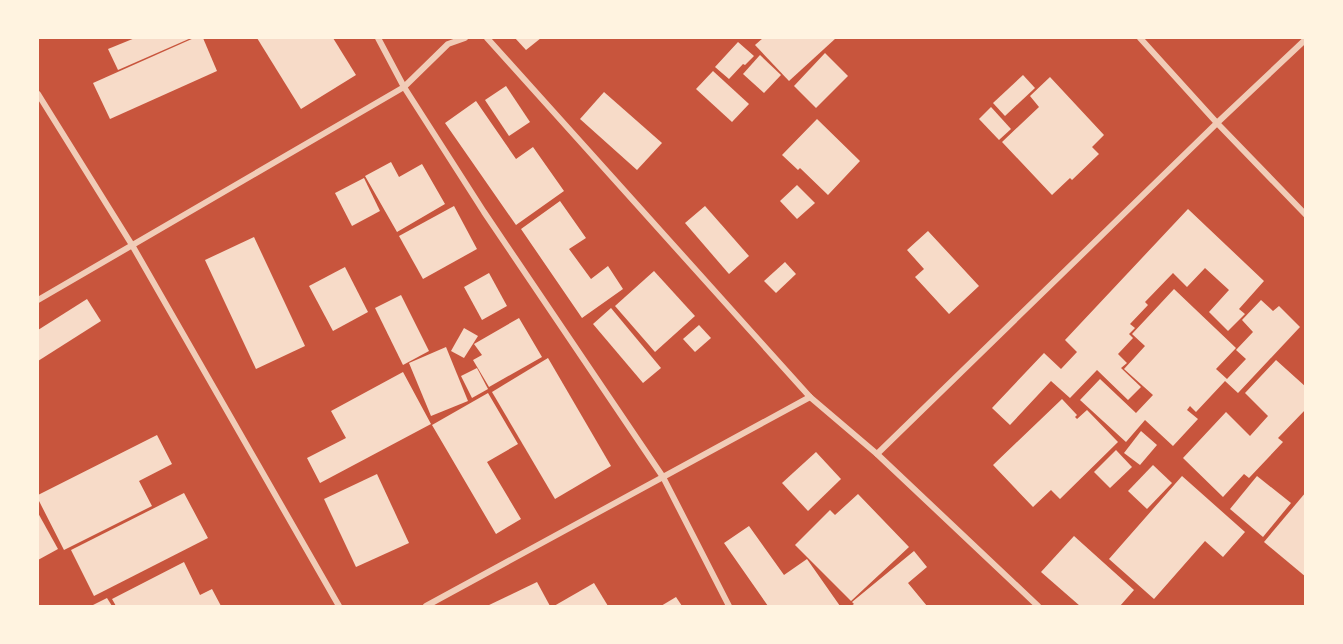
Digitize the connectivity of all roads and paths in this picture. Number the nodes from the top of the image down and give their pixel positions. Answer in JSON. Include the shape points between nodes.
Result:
{"nodes":[{"id":1,"x":378,"y":38,"type":"edge"},
{"id":2,"x":465,"y":38,"type":"edge"},
{"id":3,"x":487,"y":38,"type":"edge"},
{"id":4,"x":1140,"y":38,"type":"edge"},
{"id":5,"x":1305,"y":39,"type":"edge"},
{"id":6,"x":404,"y":87,"type":"junction"},
{"id":7,"x":38,"y":94,"type":"edge"},
{"id":8,"x":1216,"y":123,"type":"junction"},
{"id":9,"x":1305,"y":215,"type":"edge"},
{"id":10,"x":132,"y":245,"type":"junction"},
{"id":11,"x":38,"y":300,"type":"edge"},
{"id":12,"x":810,"y":397,"type":"junction"},
{"id":13,"x":877,"y":454,"type":"junction"},
{"id":14,"x":663,"y":477,"type":"junction"},
{"id":15,"x":339,"y":606,"type":"edge"},
{"id":16,"x":426,"y":606,"type":"edge"},
{"id":17,"x":729,"y":606,"type":"edge"},
{"id":18,"x":1038,"y":606,"type":"edge"}],
"edges":[{"from":1,"to":6,"type":"street"},
{"from":2,"to":6,"type":"street","via":[[448,44]]},
{"from":3,"to":12,"type":"street"},
{"from":4,"to":8,"type":"street"},
{"from":5,"to":8,"type":"street"},
{"from":6,"to":10,"type":"street"},
{"from":6,"to":14,"type":"street"},
{"from":7,"to":10,"type":"street"},
{"from":8,"to":9,"type":"street"},
{"from":8,"to":13,"type":"street"},
{"from":10,"to":11,"type":"street"},
{"from":10,"to":15,"type":"street"},
{"from":12,"to":13,"type":"street"},
{"from":12,"to":14,"type":"street"},
{"from":13,"to":18,"type":"street"},
{"from":14,"to":16,"type":"street"},
{"from":14,"to":17,"type":"street"}]}
